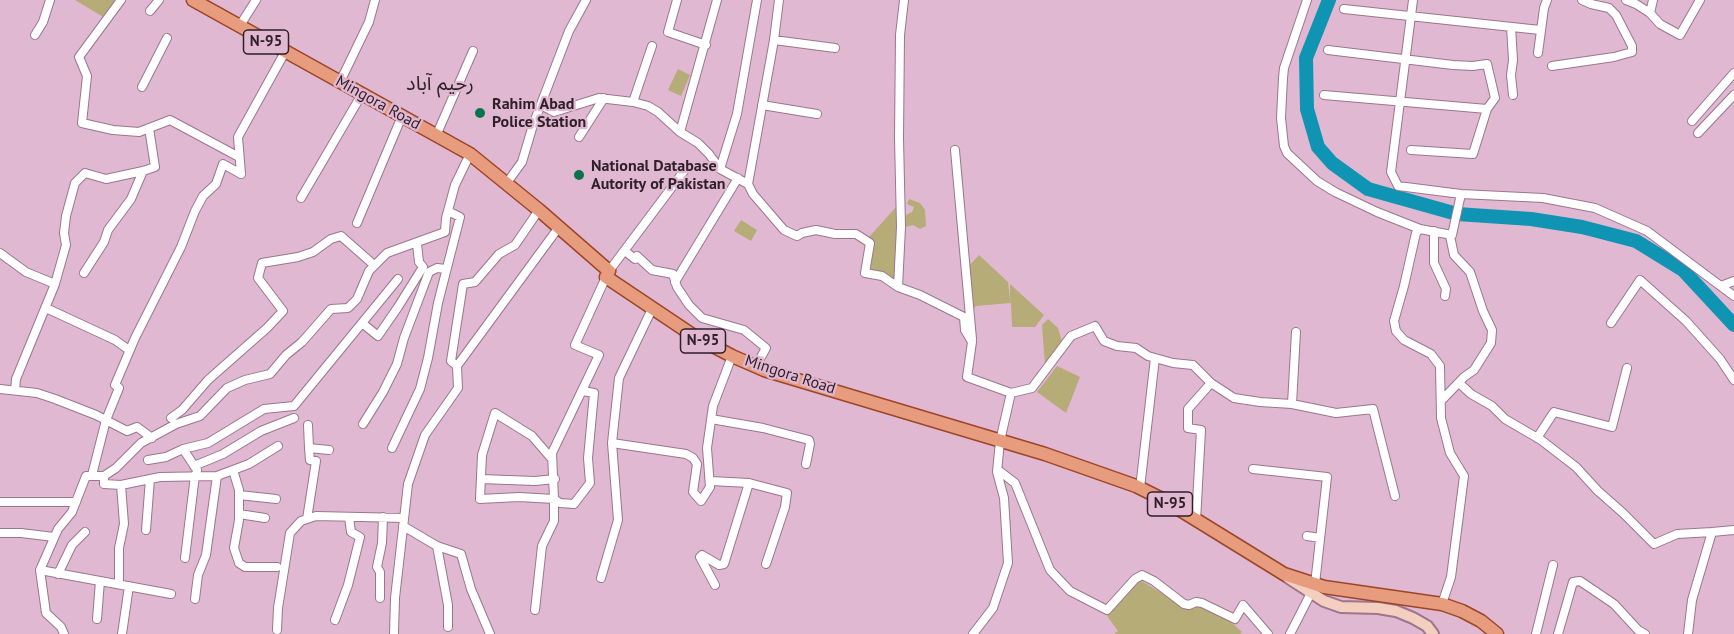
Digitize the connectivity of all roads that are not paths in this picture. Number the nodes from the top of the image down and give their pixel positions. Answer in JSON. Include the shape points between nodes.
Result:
{"nodes":[{"id":1,"x":50,"y":0,"type":"edge"},
{"id":2,"x":121,"y":0,"type":"edge"},
{"id":3,"x":159,"y":0,"type":"edge"},
{"id":4,"x":193,"y":0,"type":"edge"},
{"id":5,"x":256,"y":0,"type":"edge"},
{"id":6,"x":375,"y":0,"type":"edge"},
{"id":7,"x":586,"y":0,"type":"edge"},
{"id":8,"x":676,"y":0,"type":"edge"},
{"id":9,"x":717,"y":0,"type":"edge"},
{"id":10,"x":757,"y":0,"type":"edge"},
{"id":11,"x":779,"y":0,"type":"edge"},
{"id":12,"x":904,"y":0,"type":"edge"},
{"id":13,"x":1306,"y":0,"type":"edge"},
{"id":14,"x":1413,"y":0,"type":"edge"},
{"id":15,"x":1547,"y":0,"type":"edge"},
{"id":16,"x":1582,"y":0,"type":"edge"},
{"id":17,"x":1626,"y":0,"type":"edge"},
{"id":18,"x":1653,"y":0,"type":"edge"},
{"id":19,"x":1700,"y":0,"type":"edge"},
{"id":20,"x":1344,"y":9,"type":"dead end"},
{"id":21,"x":150,"y":11,"type":"dead end"},
{"id":22,"x":1650,"y":14,"type":"junction"},
{"id":23,"x":1411,"y":16,"type":"junction"},
{"id":24,"x":239,"y":27,"type":"junction"},
{"id":25,"x":1511,"y":27,"type":"junction"},
{"id":26,"x":1540,"y":30,"type":"junction"},
{"id":27,"x":35,"y":35,"type":"dead end"},
{"id":28,"x":167,"y":38,"type":"dead end"},
{"id":29,"x":774,"y":40,"type":"junction"},
{"id":30,"x":706,"y":45,"type":"junction"},
{"id":31,"x":652,"y":46,"type":"dead end"},
{"id":32,"x":835,"y":48,"type":"dead end"},
{"id":33,"x":1328,"y":50,"type":"dead end"},
{"id":34,"x":473,"y":51,"type":"dead end"},
{"id":35,"x":285,"y":52,"type":"junction"},
{"id":36,"x":1538,"y":53,"type":"dead end"},
{"id":37,"x":1406,"y":58,"type":"junction"},
{"id":38,"x":1552,"y":66,"type":"dead end"},
{"id":39,"x":1734,"y":73,"type":"edge"},
{"id":40,"x":340,"y":82,"type":"junction"},
{"id":41,"x":142,"y":87,"type":"dead end"},
{"id":42,"x":362,"y":94,"type":"junction"},
{"id":43,"x":1324,"y":95,"type":"dead end"},
{"id":44,"x":1513,"y":95,"type":"dead end"},
{"id":45,"x":1734,"y":95,"type":"edge"},
{"id":46,"x":604,"y":98,"type":"junction"},
{"id":47,"x":633,"y":102,"type":"junction"},
{"id":48,"x":1400,"y":103,"type":"junction"},
{"id":49,"x":541,"y":105,"type":"junction"},
{"id":50,"x":762,"y":105,"type":"junction"},
{"id":51,"x":1487,"y":109,"type":"junction"},
{"id":52,"x":817,"y":114,"type":"dead end"},
{"id":53,"x":402,"y":117,"type":"junction"},
{"id":54,"x":1692,"y":121,"type":"dead end"},
{"id":55,"x":149,"y":128,"type":"junction"},
{"id":56,"x":680,"y":132,"type":"junction"},
{"id":57,"x":1698,"y":133,"type":"dead end"},
{"id":58,"x":436,"y":136,"type":"junction"},
{"id":59,"x":579,"y":136,"type":"dead end"},
{"id":60,"x":955,"y":150,"type":"dead end"},
{"id":61,"x":1411,"y":150,"type":"dead end"},
{"id":62,"x":470,"y":154,"type":"junction"},
{"id":63,"x":239,"y":157,"type":"junction"},
{"id":64,"x":720,"y":169,"type":"junction"},
{"id":65,"x":143,"y":171,"type":"junction"},
{"id":66,"x":684,"y":171,"type":"dead end"},
{"id":67,"x":738,"y":178,"type":"junction"},
{"id":68,"x":506,"y":184,"type":"junction"},
{"id":69,"x":748,"y":184,"type":"junction"},
{"id":70,"x":1460,"y":196,"type":"junction"},
{"id":71,"x":301,"y":198,"type":"dead end"},
{"id":72,"x":539,"y":210,"type":"junction"},
{"id":73,"x":448,"y":211,"type":"junction"},
{"id":74,"x":357,"y":223,"type":"dead end"},
{"id":75,"x":559,"y":227,"type":"junction"},
{"id":76,"x":1420,"y":229,"type":"junction"},
{"id":77,"x":1434,"y":231,"type":"junction"},
{"id":78,"x":1451,"y":233,"type":"junction"},
{"id":79,"x":417,"y":244,"type":"junction"},
{"id":80,"x":625,"y":251,"type":"junction"},
{"id":81,"x":0,"y":254,"type":"edge"},
{"id":82,"x":374,"y":265,"type":"junction"},
{"id":83,"x":446,"y":269,"type":"junction"},
{"id":84,"x":84,"y":273,"type":"dead end"},
{"id":85,"x":607,"y":274,"type":"junction"},
{"id":86,"x":398,"y":279,"type":"dead end"},
{"id":87,"x":1734,"y":281,"type":"edge"},
{"id":88,"x":675,"y":282,"type":"junction"},
{"id":89,"x":55,"y":284,"type":"junction"},
{"id":90,"x":1721,"y":286,"type":"junction"},
{"id":91,"x":898,"y":287,"type":"junction"},
{"id":92,"x":1445,"y":296,"type":"dead end"},
{"id":93,"x":1734,"y":296,"type":"edge"},
{"id":94,"x":46,"y":308,"type":"junction"},
{"id":95,"x":652,"y":309,"type":"junction"},
{"id":96,"x":362,"y":323,"type":"junction"},
{"id":97,"x":1611,"y":323,"type":"dead end"},
{"id":98,"x":1296,"y":332,"type":"dead end"},
{"id":99,"x":972,"y":342,"type":"junction"},
{"id":100,"x":129,"y":350,"type":"junction"},
{"id":101,"x":732,"y":356,"type":"junction"},
{"id":102,"x":1155,"y":358,"type":"junction"},
{"id":103,"x":457,"y":366,"type":"junction"},
{"id":104,"x":756,"y":366,"type":"junction"},
{"id":105,"x":1627,"y":368,"type":"dead end"},
{"id":106,"x":1734,"y":380,"type":"edge"},
{"id":107,"x":1210,"y":383,"type":"junction"},
{"id":108,"x":1459,"y":383,"type":"junction"},
{"id":109,"x":0,"y":389,"type":"edge"},
{"id":110,"x":15,"y":390,"type":"junction"},
{"id":111,"x":583,"y":391,"type":"junction"},
{"id":112,"x":1011,"y":393,"type":"junction"},
{"id":113,"x":1441,"y":401,"type":"junction"},
{"id":114,"x":1292,"y":404,"type":"junction"},
{"id":115,"x":171,"y":418,"type":"dead end"},
{"id":116,"x":294,"y":418,"type":"dead end"},
{"id":117,"x":711,"y":419,"type":"junction"},
{"id":118,"x":106,"y":420,"type":"junction"},
{"id":119,"x":363,"y":424,"type":"dead end"},
{"id":120,"x":308,"y":425,"type":"dead end"},
{"id":121,"x":152,"y":438,"type":"junction"},
{"id":122,"x":1537,"y":438,"type":"junction"},
{"id":123,"x":1000,"y":441,"type":"junction"},
{"id":124,"x":612,"y":443,"type":"junction"},
{"id":125,"x":278,"y":446,"type":"dead end"},
{"id":126,"x":183,"y":448,"type":"junction"},
{"id":127,"x":309,"y":448,"type":"junction"},
{"id":128,"x":392,"y":448,"type":"dead end"},
{"id":129,"x":329,"y":450,"type":"dead end"},
{"id":130,"x":551,"y":458,"type":"junction"},
{"id":131,"x":148,"y":460,"type":"dead end"},
{"id":132,"x":806,"y":464,"type":"dead end"},
{"id":133,"x":194,"y":466,"type":"junction"},
{"id":134,"x":233,"y":470,"type":"junction"},
{"id":135,"x":998,"y":470,"type":"junction"},
{"id":136,"x":1253,"y":470,"type":"dead end"},
{"id":137,"x":92,"y":475,"type":"junction"},
{"id":138,"x":104,"y":476,"type":"junction"},
{"id":139,"x":198,"y":476,"type":"junction"},
{"id":140,"x":217,"y":476,"type":"junction"},
{"id":141,"x":150,"y":479,"type":"junction"},
{"id":142,"x":482,"y":479,"type":"junction"},
{"id":143,"x":555,"y":479,"type":"junction"},
{"id":144,"x":711,"y":481,"type":"junction"},
{"id":145,"x":749,"y":483,"type":"junction"},
{"id":146,"x":121,"y":485,"type":"junction"},
{"id":147,"x":1140,"y":488,"type":"junction"},
{"id":148,"x":238,"y":495,"type":"junction"},
{"id":149,"x":1395,"y":496,"type":"dead end"},
{"id":150,"x":276,"y":499,"type":"dead end"},
{"id":151,"x":554,"y":499,"type":"junction"},
{"id":152,"x":0,"y":502,"type":"edge"},
{"id":153,"x":76,"y":502,"type":"junction"},
{"id":154,"x":238,"y":514,"type":"junction"},
{"id":155,"x":349,"y":517,"type":"junction"},
{"id":156,"x":383,"y":517,"type":"junction"},
{"id":157,"x":265,"y":518,"type":"dead end"},
{"id":158,"x":307,"y":519,"type":"junction"},
{"id":159,"x":1196,"y":520,"type":"junction"},
{"id":160,"x":404,"y":522,"type":"junction"},
{"id":161,"x":146,"y":530,"type":"dead end"},
{"id":162,"x":1734,"y":530,"type":"edge"},
{"id":163,"x":85,"y":532,"type":"dead end"},
{"id":164,"x":1712,"y":532,"type":"junction"},
{"id":165,"x":0,"y":533,"type":"edge"},
{"id":166,"x":1307,"y":536,"type":"dead end"},
{"id":167,"x":54,"y":537,"type":"junction"},
{"id":168,"x":1320,"y":538,"type":"junction"},
{"id":169,"x":437,"y":546,"type":"junction"},
{"id":170,"x":185,"y":558,"type":"dead end"},
{"id":171,"x":766,"y":564,"type":"dead end"},
{"id":172,"x":1553,"y":565,"type":"dead end"},
{"id":173,"x":277,"y":567,"type":"dead end"},
{"id":174,"x":40,"y":570,"type":"junction"},
{"id":175,"x":58,"y":574,"type":"junction"},
{"id":176,"x":601,"y":578,"type":"dead end"},
{"id":177,"x":100,"y":581,"type":"junction"},
{"id":178,"x":119,"y":583,"type":"junction"},
{"id":179,"x":716,"y":585,"type":"dead end"},
{"id":180,"x":129,"y":586,"type":"junction"},
{"id":181,"x":1313,"y":589,"type":"junction"},
{"id":182,"x":171,"y":594,"type":"dead end"},
{"id":183,"x":195,"y":598,"type":"dead end"},
{"id":184,"x":380,"y":598,"type":"dead end"},
{"id":185,"x":1442,"y":604,"type":"junction"},
{"id":186,"x":535,"y":610,"type":"dead end"},
{"id":187,"x":97,"y":619,"type":"dead end"},
{"id":188,"x":335,"y":620,"type":"dead end"},
{"id":189,"x":448,"y":627,"type":"dead end"},
{"id":190,"x":277,"y":630,"type":"dead end"},
{"id":191,"x":1426,"y":631,"type":"edge"},
{"id":192,"x":64,"y":634,"type":"edge"},
{"id":193,"x":122,"y":634,"type":"edge"},
{"id":194,"x":394,"y":634,"type":"edge"},
{"id":195,"x":490,"y":634,"type":"edge"},
{"id":196,"x":973,"y":634,"type":"edge"},
{"id":197,"x":1268,"y":634,"type":"edge"},
{"id":198,"x":1290,"y":634,"type":"edge"},
{"id":199,"x":1497,"y":634,"type":"edge"},
{"id":200,"x":1536,"y":634,"type":"edge"},
{"id":201,"x":1558,"y":634,"type":"edge"},
{"id":202,"x":1645,"y":634,"type":"edge"},
{"id":203,"x":1688,"y":634,"type":"edge"}],
"edges":[{"from":1,"to":27,"type":"street"},
{"from":2,"to":55,"type":"street","via":[[79,57],[87,76],[82,123],[139,132]]},
{"from":3,"to":21,"type":"street"},
{"from":4,"to":24,"type":"main road","name":"Mingora Road","number":"N-95"},
{"from":5,"to":24,"type":"street"},
{"from":6,"to":40,"type":"street","via":[[369,22]]},
{"from":7,"to":49,"type":"street","via":[[569,31]]},
{"from":8,"to":30,"type":"street","via":[[668,32]]},
{"from":9,"to":30,"type":"street"},
{"from":10,"to":64,"type":"street","via":[[736,114]]},
{"from":11,"to":29,"type":"street"},
{"from":12,"to":91,"type":"street","via":[[900,35],[902,227]]},
{"from":13,"to":76,"type":"street","via":[[1284,68],[1281,118],[1287,153],[1335,192]]},
{"from":14,"to":23,"type":"street"},
{"from":15,"to":26,"type":"street"},
{"from":16,"to":38,"type":"street","via":[[1609,8],[1616,15],[1632,52]]},
{"from":17,"to":22,"type":"street"},
{"from":18,"to":22,"type":"street"},
{"from":19,"to":22,"type":"street","via":[[1680,35]]},
{"from":20,"to":23,"type":"street"},
{"from":23,"to":25,"type":"street"},
{"from":23,"to":37,"type":"street"},
{"from":24,"to":35,"type":"main road","name":"Mingora Road","number":"N-95"},
{"from":25,"to":26,"type":"street"},
{"from":25,"to":44,"type":"street"},
{"from":26,"to":36,"type":"street"},
{"from":28,"to":41,"type":"street"},
{"from":29,"to":32,"type":"street"},
{"from":29,"to":50,"type":"street"},
{"from":30,"to":56,"type":"street"},
{"from":31,"to":47,"type":"street"},
{"from":33,"to":37,"type":"street"},
{"from":34,"to":58,"type":"street"},
{"from":35,"to":40,"type":"main road","name":"Mingora Road","number":"N-95"},
{"from":35,"to":63,"type":"street","via":[[238,137]]},
{"from":37,"to":48,"type":"street"},
{"from":37,"to":51,"type":"street","via":[[1453,65],[1487,64],[1495,98]]},
{"from":39,"to":54,"type":"street"},
{"from":40,"to":42,"type":"main road","name":"Mingora Road","number":"N-95"},
{"from":42,"to":53,"type":"main road","name":"Mingora Road","number":"N-95"},
{"from":42,"to":71,"type":"street"},
{"from":43,"to":48,"type":"street"},
{"from":45,"to":57,"type":"street"},
{"from":46,"to":47,"type":"street"},
{"from":46,"to":49,"type":"street","via":[[554,112]]},
{"from":46,"to":59,"type":"street"},
{"from":47,"to":56,"type":"street","via":[[657,112]]},
{"from":48,"to":51,"type":"street"},
{"from":48,"to":70,"type":"street","via":[[1392,177],[1398,186]]},
{"from":49,"to":68,"type":"street","via":[[522,162]]},
{"from":50,"to":52,"type":"street"},
{"from":50,"to":69,"type":"street"},
{"from":51,"to":61,"type":"street","via":[[1473,154]]},
{"from":53,"to":58,"type":"main road","name":"Mingora Road","number":"N-95"},
{"from":53,"to":74,"type":"street"},
{"from":55,"to":63,"type":"street","via":[[170,120]]},
{"from":55,"to":65,"type":"street","via":[[155,167]]},
{"from":56,"to":64,"type":"street","via":[[704,148]]},
{"from":58,"to":62,"type":"main road","name":"Mingora Road","number":"N-95"},
{"from":60,"to":99,"type":"street"},
{"from":62,"to":68,"type":"main road","name":"Mingora Road","number":"N-95"},
{"from":62,"to":73,"type":"street"},
{"from":63,"to":100,"type":"street","via":[[241,174],[223,164],[216,184],[203,196]]},
{"from":64,"to":67,"type":"street"},
{"from":65,"to":84,"type":"street","via":[[131,199]]},
{"from":65,"to":89,"type":"street","via":[[106,179],[86,172],[75,183],[66,216],[66,245]]},
{"from":66,"to":80,"type":"street"},
{"from":67,"to":69,"type":"street"},
{"from":67,"to":88,"type":"street"},
{"from":68,"to":72,"type":"main road","name":"Mingora Road","number":"N-95"},
{"from":69,"to":91,"type":"street","via":[[784,230],[797,236],[816,230],[856,234],[870,243],[865,273],[882,276]]},
{"from":70,"to":78,"type":"street"},
{"from":70,"to":90,"type":"street","via":[[1543,198],[1595,208],[1647,231]]},
{"from":72,"to":75,"type":"main road","name":"Mingora Road","number":"N-95"},
{"from":72,"to":103,"type":"street","via":[[515,245],[499,254],[475,282],[463,284],[451,361]]},
{"from":73,"to":79,"type":"street","via":[[446,232]]},
{"from":73,"to":83,"type":"street","via":[[460,217]]},
{"from":75,"to":85,"type":"main road","name":"Mingora Road","number":"N-95"},
{"from":75,"to":103,"type":"street"},
{"from":76,"to":77,"type":"street"},
{"from":76,"to":113,"type":"street","via":[[1394,321],[1404,340],[1431,354],[1440,366]]},
{"from":77,"to":78,"type":"street"},
{"from":77,"to":92,"type":"street","via":[[1434,263],[1446,289]]},
{"from":78,"to":108,"type":"street","via":[[1454,255],[1470,272],[1492,330],[1491,344],[1474,370]]},
{"from":79,"to":82,"type":"street","via":[[387,253]]},
{"from":79,"to":96,"type":"street","via":[[423,267],[378,336]]},
{"from":80,"to":85,"type":"street"},
{"from":80,"to":88,"type":"street","via":[[652,270],[673,274]]},
{"from":81,"to":89,"type":"street","via":[[26,272]]},
{"from":82,"to":115,"type":"street","via":[[341,236],[313,252],[262,263],[258,278],[283,311]]},
{"from":82,"to":121,"type":"street","via":[[357,299],[348,308],[331,309],[270,374],[227,388],[200,416]]},
{"from":83,"to":119,"type":"street","via":[[429,272],[397,364]]},
{"from":83,"to":128,"type":"street","via":[[420,389]]},
{"from":85,"to":95,"type":"main road","name":"Mingora Road","number":"N-95"},
{"from":85,"to":111,"type":"street","via":[[574,345],[599,355]]},
{"from":86,"to":96,"type":"street"},
{"from":87,"to":90,"type":"street"},
{"from":88,"to":104,"type":"street","via":[[688,305],[702,318],[744,330],[766,348]]},
{"from":89,"to":94,"type":"street"},
{"from":90,"to":93,"type":"street"},
{"from":91,"to":99,"type":"street","via":[[963,317]]},
{"from":94,"to":100,"type":"street"},
{"from":94,"to":110,"type":"street","via":[[16,378]]},
{"from":95,"to":101,"type":"main road","name":"Mingora Road","number":"N-95"},
{"from":95,"to":124,"type":"street","via":[[619,378]]},
{"from":96,"to":126,"type":"street","via":[[294,406],[264,409],[208,443]]},
{"from":97,"to":106,"type":"street","via":[[1640,280],[1692,327]]},
{"from":98,"to":114,"type":"street"},
{"from":99,"to":112,"type":"street","via":[[967,377]]},
{"from":100,"to":118,"type":"street"},
{"from":101,"to":104,"type":"main road","name":"Mingora Road","number":"N-95"},
{"from":101,"to":117,"type":"street"},
{"from":102,"to":107,"type":"street","via":[[1193,365]]},
{"from":102,"to":112,"type":"street","via":[[1136,348],[1104,341],[1095,326],[1071,336],[1032,388]]},
{"from":102,"to":147,"type":"street"},
{"from":103,"to":160,"type":"street","via":[[458,388],[425,435],[408,484]]},
{"from":104,"to":123,"type":"main road","name":"Mingora Road","number":"N-95"},
{"from":105,"to":122,"type":"street","via":[[1612,426],[1554,412]]},
{"from":107,"to":114,"type":"street","via":[[1234,398]]},
{"from":107,"to":159,"type":"street","via":[[1188,409],[1188,428],[1201,430]]},
{"from":108,"to":113,"type":"street"},
{"from":108,"to":122,"type":"street"},
{"from":109,"to":110,"type":"street"},
{"from":110,"to":118,"type":"street","via":[[56,399]]},
{"from":111,"to":130,"type":"street"},
{"from":111,"to":151,"type":"street","via":[[594,393],[588,458],[590,483],[574,504]]},
{"from":112,"to":123,"type":"street"},
{"from":113,"to":185,"type":"street","via":[[1450,453],[1464,476],[1451,577]]},
{"from":114,"to":149,"type":"street","via":[[1336,413],[1373,409]]},
{"from":116,"to":133,"type":"street","via":[[261,430],[223,454]]},
{"from":117,"to":132,"type":"street","via":[[809,440]]},
{"from":117,"to":144,"type":"street","via":[[707,448]]},
{"from":118,"to":121,"type":"street","via":[[127,431],[137,427]]},
{"from":118,"to":137,"type":"street"},
{"from":120,"to":127,"type":"street"},
{"from":121,"to":138,"type":"street"},
{"from":122,"to":164,"type":"street","via":[[1576,467],[1654,544],[1677,534]]},
{"from":123,"to":135,"type":"street"},
{"from":123,"to":147,"type":"main road","name":"Mingora Road","number":"N-95"},
{"from":124,"to":144,"type":"street","via":[[687,454],[697,464],[693,492],[701,501]]},
{"from":124,"to":176,"type":"street","via":[[618,520]]},
{"from":125,"to":134,"type":"street"},
{"from":126,"to":131,"type":"street"},
{"from":126,"to":133,"type":"street"},
{"from":127,"to":129,"type":"street"},
{"from":127,"to":158,"type":"street","via":[[310,460],[316,461]]},
{"from":130,"to":142,"type":"street","via":[[532,436],[495,413],[482,455]]},
{"from":130,"to":143,"type":"street"},
{"from":133,"to":139,"type":"street"},
{"from":134,"to":140,"type":"street"},
{"from":134,"to":148,"type":"street"},
{"from":135,"to":196,"type":"street","via":[[1008,563],[993,608]]},
{"from":135,"to":197,"type":"street","via":[[1015,483],[1050,570],[1070,591],[1107,610],[1142,575],[1184,604],[1202,603],[1235,619],[1243,605]]},
{"from":136,"to":168,"type":"street","via":[[1327,477]]},
{"from":137,"to":138,"type":"street"},
{"from":137,"to":153,"type":"street","via":[[86,476]]},
{"from":138,"to":146,"type":"street","via":[[104,484]]},
{"from":139,"to":140,"type":"street"},
{"from":139,"to":141,"type":"street"},
{"from":139,"to":170,"type":"street"},
{"from":140,"to":183,"type":"street","via":[[206,555]]},
{"from":141,"to":146,"type":"street"},
{"from":141,"to":161,"type":"street"},
{"from":142,"to":143,"type":"street"},
{"from":142,"to":151,"type":"street","via":[[480,499]]},
{"from":143,"to":151,"type":"street"},
{"from":144,"to":145,"type":"street"},
{"from":145,"to":171,"type":"street","via":[[787,493]]},
{"from":145,"to":179,"type":"street","via":[[724,564],[700,557]]},
{"from":146,"to":178,"type":"street","via":[[124,524]]},
{"from":147,"to":159,"type":"main road","name":"Mingora Road","number":"N-95"},
{"from":148,"to":150,"type":"street"},
{"from":148,"to":154,"type":"street"},
{"from":151,"to":186,"type":"street","via":[[554,521],[542,546]]},
{"from":152,"to":153,"type":"street"},
{"from":153,"to":167,"type":"street"},
{"from":154,"to":157,"type":"street"},
{"from":154,"to":173,"type":"street","via":[[234,548],[239,563],[245,567]]},
{"from":155,"to":156,"type":"street"},
{"from":155,"to":158,"type":"street"},
{"from":155,"to":188,"type":"street","via":[[351,532],[360,537]]},
{"from":156,"to":160,"type":"street"},
{"from":156,"to":184,"type":"street","via":[[377,567]]},
{"from":158,"to":190,"type":"street","via":[[290,533]]},
{"from":159,"to":181,"type":"main road","name":"Mingora Road","number":"N-95"},
{"from":160,"to":169,"type":"street"},
{"from":160,"to":194,"type":"street"},
{"from":162,"to":164,"type":"street"},
{"from":163,"to":175,"type":"street","via":[[72,545]]},
{"from":164,"to":203,"type":"street","via":[[1692,600]]},
{"from":165,"to":167,"type":"street"},
{"from":166,"to":168,"type":"street"},
{"from":167,"to":174,"type":"street"},
{"from":168,"to":181,"type":"street"},
{"from":169,"to":189,"type":"street"},
{"from":169,"to":195,"type":"street","via":[[461,554]]},
{"from":172,"to":200,"type":"street"},
{"from":174,"to":175,"type":"street"},
{"from":174,"to":192,"type":"street","via":[[46,613]]},
{"from":175,"to":177,"type":"street"},
{"from":177,"to":178,"type":"street"},
{"from":177,"to":187,"type":"street"},
{"from":178,"to":180,"type":"street"},
{"from":180,"to":182,"type":"street"},
{"from":180,"to":193,"type":"street"},
{"from":181,"to":185,"type":"main road","number":"N-95"},
{"from":181,"to":191,"type":"main road","via":[[1324,601],[1341,607],[1396,611],[1413,618]]},
{"from":181,"to":198,"type":"street"},
{"from":185,"to":199,"type":"main road","number":"N-95","via":[[1481,621]]},
{"from":201,"to":202,"type":"street","via":[[1573,582],[1580,581],[1614,604]]}]}
